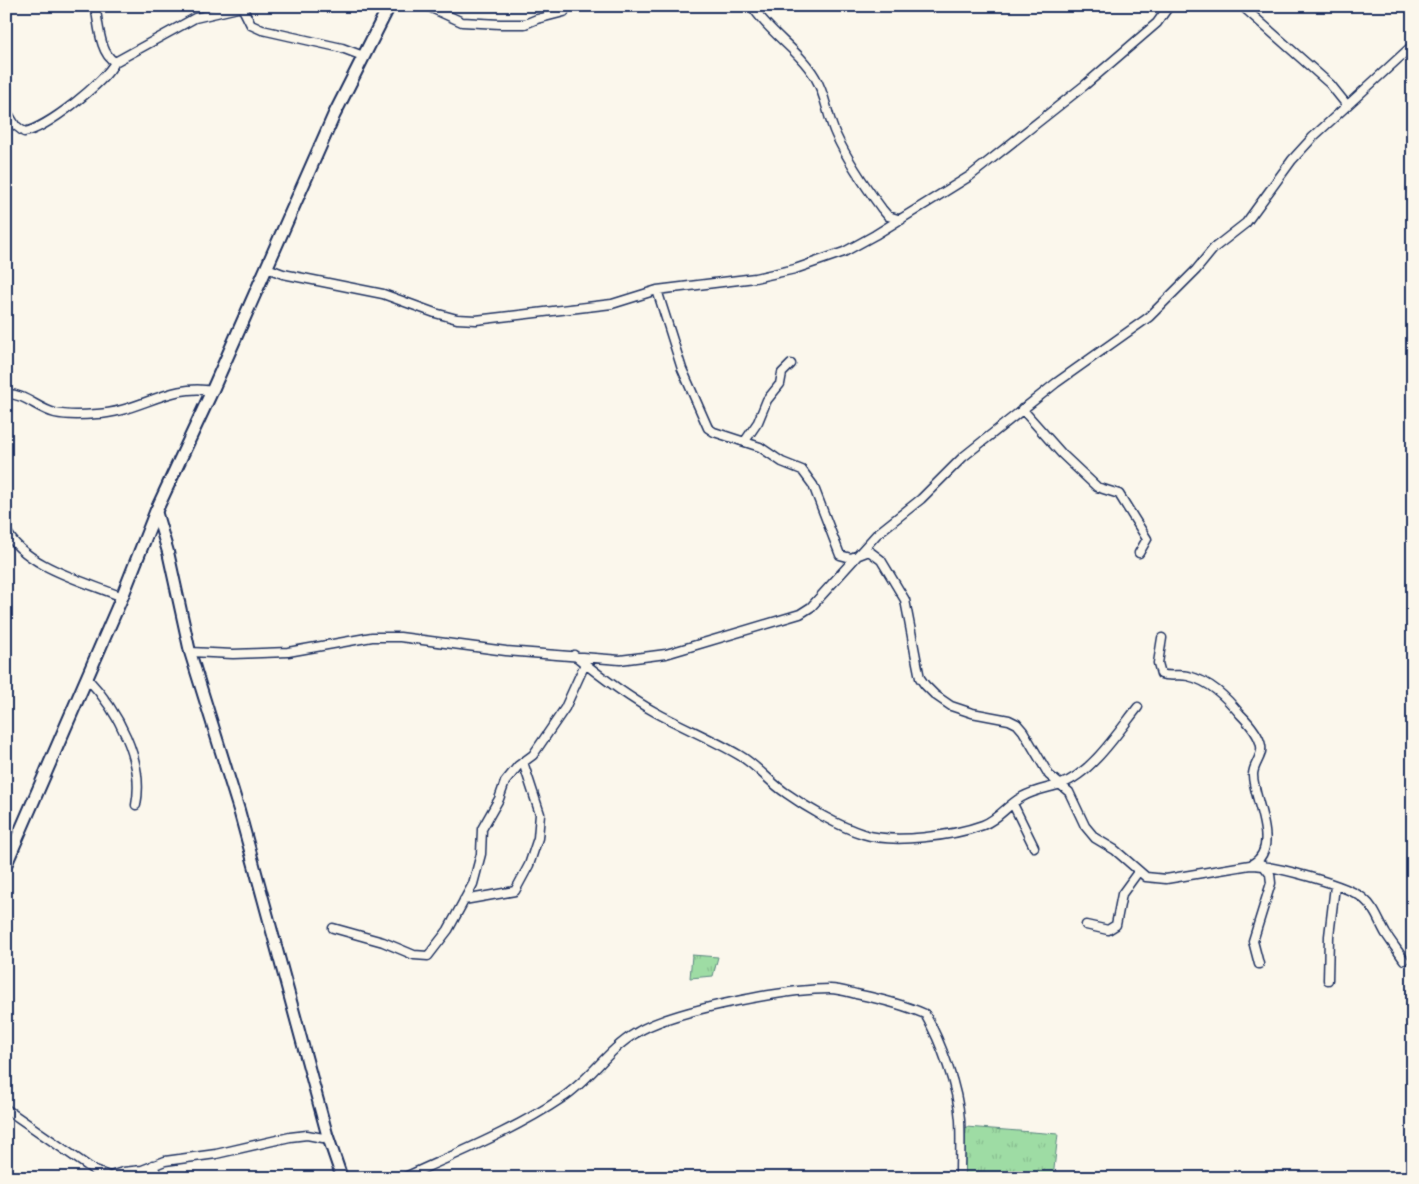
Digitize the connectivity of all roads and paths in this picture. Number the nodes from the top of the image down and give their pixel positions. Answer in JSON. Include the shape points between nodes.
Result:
{"nodes":[{"id":1,"x":95,"y":6,"type":"edge"},
{"id":2,"x":389,"y":6,"type":"edge"},
{"id":3,"x":427,"y":6,"type":"edge"},
{"id":4,"x":752,"y":6,"type":"edge"},
{"id":5,"x":1169,"y":6,"type":"edge"},
{"id":6,"x":1242,"y":6,"type":"edge"},
{"id":7,"x":564,"y":12,"type":"dead end"},
{"id":8,"x":1413,"y":46,"type":"edge"},
{"id":9,"x":363,"y":56,"type":"junction"},
{"id":10,"x":115,"y":62,"type":"junction"},
{"id":11,"x":1346,"y":104,"type":"junction"},
{"id":12,"x":6,"y":110,"type":"edge"},
{"id":13,"x":901,"y":220,"type":"junction"},
{"id":14,"x":267,"y":268,"type":"junction"},
{"id":15,"x":657,"y":290,"type":"junction"},
{"id":16,"x":791,"y":364,"type":"dead end"},
{"id":17,"x":212,"y":391,"type":"junction"},
{"id":18,"x":6,"y":394,"type":"edge"},
{"id":19,"x":1022,"y":409,"type":"junction"},
{"id":20,"x":745,"y":441,"type":"junction"},
{"id":21,"x":156,"y":511,"type":"junction"},
{"id":22,"x":6,"y":530,"type":"edge"},
{"id":23,"x":1139,"y":553,"type":"dead end"},
{"id":24,"x":855,"y":557,"type":"junction"},
{"id":25,"x":122,"y":597,"type":"junction"},
{"id":26,"x":1162,"y":638,"type":"dead end"},
{"id":27,"x":190,"y":652,"type":"junction"},
{"id":28,"x":574,"y":655,"type":"junction"},
{"id":29,"x":584,"y":664,"type":"junction"},
{"id":30,"x":87,"y":678,"type":"junction"},
{"id":31,"x":1138,"y":707,"type":"dead end"},
{"id":32,"x":523,"y":762,"type":"junction"},
{"id":33,"x":1061,"y":785,"type":"junction"},
{"id":34,"x":1013,"y":804,"type":"junction"},
{"id":35,"x":136,"y":805,"type":"dead end"},
{"id":36,"x":1034,"y":847,"type":"dead end"},
{"id":37,"x":6,"y":864,"type":"edge"},
{"id":38,"x":1250,"y":865,"type":"junction"},
{"id":39,"x":1263,"y":865,"type":"junction"},
{"id":40,"x":1138,"y":872,"type":"junction"},
{"id":41,"x":1335,"y":886,"type":"junction"},
{"id":42,"x":464,"y":900,"type":"junction"},
{"id":43,"x":1086,"y":926,"type":"dead end"},
{"id":44,"x":333,"y":928,"type":"dead end"},
{"id":45,"x":1404,"y":960,"type":"dead end"},
{"id":46,"x":1259,"y":964,"type":"dead end"},
{"id":47,"x":1328,"y":980,"type":"dead end"},
{"id":48,"x":6,"y":1109,"type":"edge"},
{"id":49,"x":327,"y":1134,"type":"junction"},
{"id":50,"x":153,"y":1165,"type":"junction"},
{"id":51,"x":106,"y":1177,"type":"edge"},
{"id":52,"x":158,"y":1178,"type":"edge"},
{"id":53,"x":342,"y":1178,"type":"edge"},
{"id":54,"x":403,"y":1178,"type":"edge"},
{"id":55,"x":960,"y":1178,"type":"edge"}],
"edges":[{"from":1,"to":10,"type":"street","via":[[105,50],[109,59]]},
{"from":2,"to":9,"type":"main road"},
{"from":3,"to":7,"type":"street","via":[[462,22],[500,24],[525,24]]},
{"from":4,"to":13,"type":"street","via":[[762,22],[815,76],[836,134],[847,154],[882,210],[888,216]]},
{"from":5,"to":13,"type":"street","via":[[1157,23],[1086,85],[970,176]]},
{"from":6,"to":11,"type":"street","via":[[1330,84]]},
{"from":8,"to":11,"type":"street"},
{"from":9,"to":10,"type":"street","via":[[342,48],[262,30],[251,25],[242,7],[195,18]]},
{"from":9,"to":14,"type":"main road"},
{"from":10,"to":12,"type":"street","via":[[96,84],[30,131],[24,132],[15,125]]},
{"from":11,"to":19,"type":"street","via":[[1292,160],[1246,223],[1214,248],[1149,317]]},
{"from":13,"to":15,"type":"street","via":[[844,252],[795,270]]},
{"from":14,"to":15,"type":"street","via":[[282,274],[383,294],[457,319],[476,320],[612,304]]},
{"from":14,"to":17,"type":"main road"},
{"from":15,"to":20,"type":"street","via":[[704,422],[714,432]]},
{"from":16,"to":20,"type":"street","via":[[782,373],[780,384],[764,405],[758,422]]},
{"from":17,"to":18,"type":"street","via":[[180,391],[100,414],[56,414],[22,397]]},
{"from":17,"to":21,"type":"main road"},
{"from":19,"to":23,"type":"street","via":[[1097,487],[1119,494],[1147,540]]},
{"from":19,"to":24,"type":"street","via":[[894,518]]},
{"from":20,"to":24,"type":"street","via":[[807,474],[840,555]]},
{"from":21,"to":25,"type":"main road"},
{"from":21,"to":27,"type":"main road"},
{"from":22,"to":25,"type":"street","via":[[21,551],[43,564]]},
{"from":24,"to":28,"type":"street","via":[[811,607],[782,620],[638,659]]},
{"from":24,"to":33,"type":"street","via":[[866,551],[874,553],[905,600],[920,678],[935,695],[951,706],[1017,724],[1050,775]]},
{"from":25,"to":30,"type":"main road"},
{"from":26,"to":38,"type":"street","via":[[1158,664],[1161,674],[1187,676],[1216,689],[1241,714],[1259,740],[1261,754],[1253,773],[1262,810],[1264,849],[1257,862]]},
{"from":27,"to":28,"type":"street","via":[[288,652],[347,641],[400,637],[506,651]]},
{"from":27,"to":49,"type":"main road","via":[[239,810]]},
{"from":28,"to":29,"type":"street"},
{"from":29,"to":32,"type":"street","via":[[565,708],[533,755]]},
{"from":29,"to":34,"type":"street","via":[[653,711],[739,755],[806,806],[864,834],[894,838],[946,834],[982,826]]},
{"from":30,"to":35,"type":"street","via":[[110,706],[134,759],[139,790]]},
{"from":30,"to":37,"type":"main road"},
{"from":31,"to":33,"type":"street","via":[[1098,756],[1080,774]]},
{"from":32,"to":42,"type":"street","via":[[504,782],[499,799],[482,829],[481,854],[473,884]]},
{"from":32,"to":42,"type":"street","via":[[540,814],[538,838],[529,866],[515,891]]},
{"from":33,"to":34,"type":"street","via":[[1022,796]]},
{"from":33,"to":40,"type":"street","via":[[1075,801],[1089,832]]},
{"from":34,"to":36,"type":"street"},
{"from":38,"to":39,"type":"street"},
{"from":38,"to":40,"type":"street","via":[[1166,879],[1146,877]]},
{"from":39,"to":41,"type":"street"},
{"from":39,"to":46,"type":"street","via":[[1270,874],[1271,883],[1254,941]]},
{"from":40,"to":43,"type":"street","via":[[1122,894],[1116,926],[1108,930]]},
{"from":41,"to":45,"type":"street","via":[[1362,897],[1372,907]]},
{"from":41,"to":47,"type":"street"},
{"from":42,"to":44,"type":"street","via":[[448,930],[428,956]]},
{"from":48,"to":51,"type":"street"},
{"from":49,"to":50,"type":"street","via":[[323,1138],[307,1135]]},
{"from":49,"to":53,"type":"main road"},
{"from":50,"to":51,"type":"street"},
{"from":50,"to":52,"type":"street"},
{"from":54,"to":55,"type":"street","via":[[532,1117],[564,1097],[627,1038],[650,1026],[736,1002],[791,992],[832,989],[890,1000],[925,1014],[957,1098]]}]}
